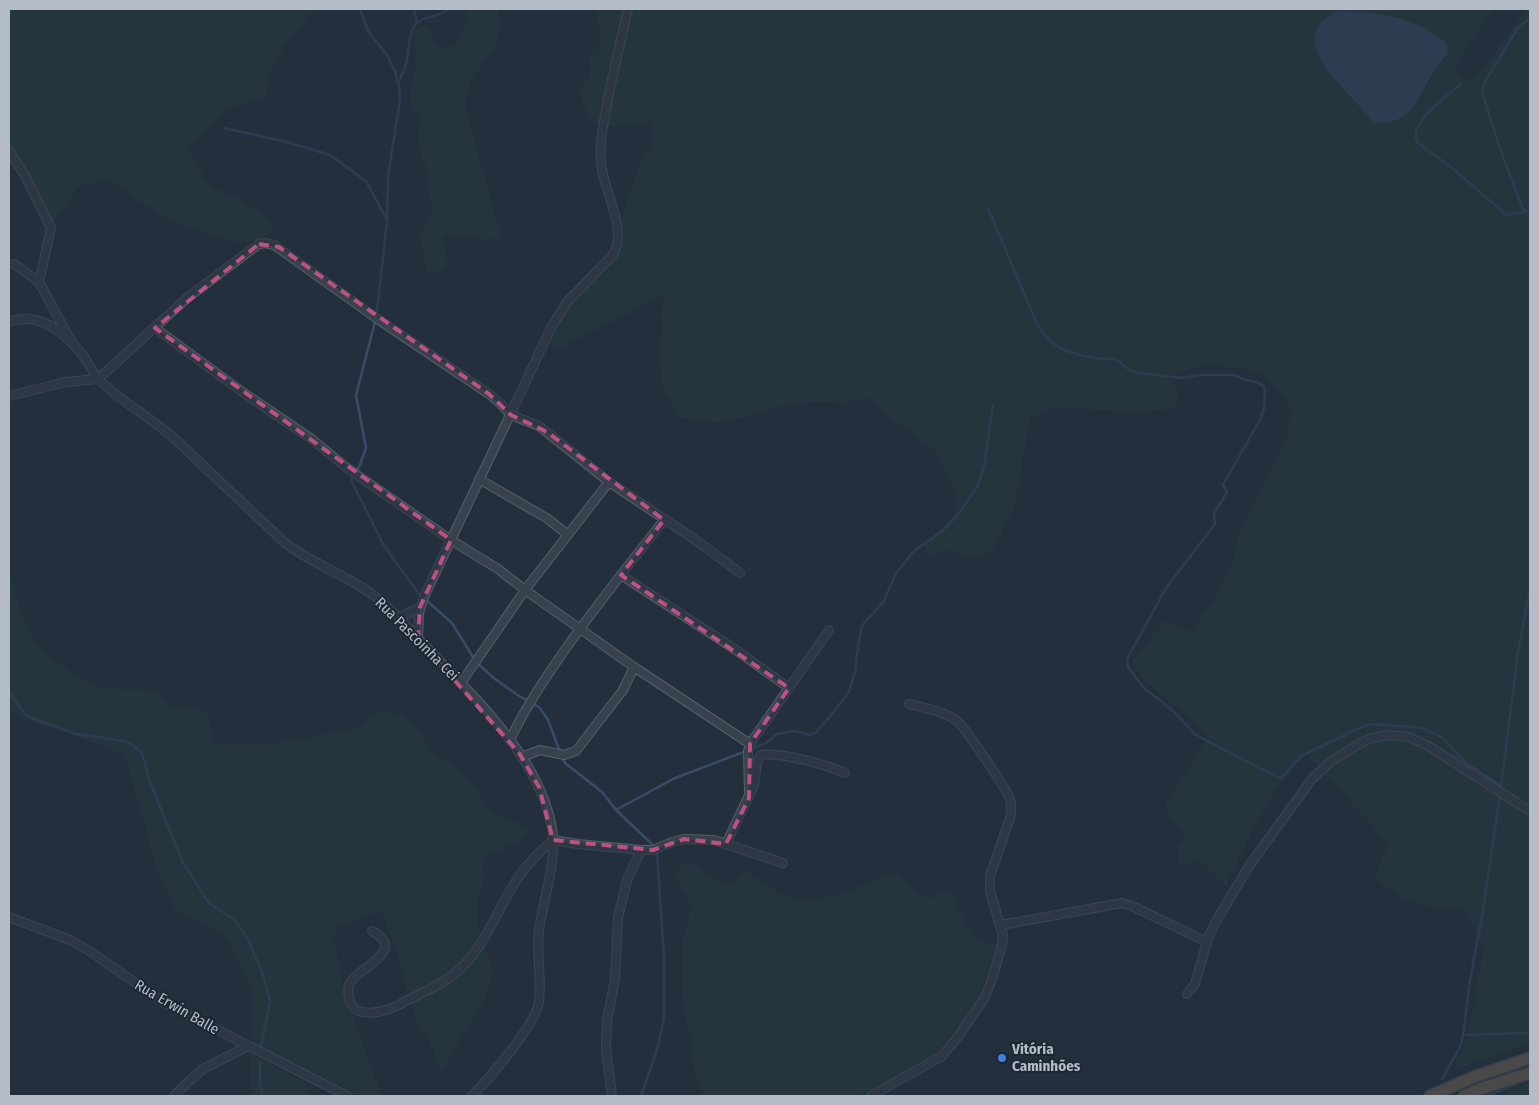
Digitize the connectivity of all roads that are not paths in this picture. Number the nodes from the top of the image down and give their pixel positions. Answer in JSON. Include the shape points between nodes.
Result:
{"nodes":[{"id":1,"x":628,"y":9,"type":"edge"},
{"id":2,"x":9,"y":151,"type":"edge"},
{"id":3,"x":14,"y":264,"type":"dead end"},
{"id":4,"x":39,"y":282,"type":"junction"},
{"id":5,"x":9,"y":321,"type":"edge"},
{"id":6,"x":155,"y":328,"type":"junction"},
{"id":7,"x":72,"y":343,"type":"junction"},
{"id":8,"x":98,"y":378,"type":"junction"},
{"id":9,"x":9,"y":396,"type":"edge"},
{"id":10,"x":511,"y":415,"type":"junction"},
{"id":11,"x":479,"y":479,"type":"junction"},
{"id":12,"x":609,"y":482,"type":"junction"},
{"id":13,"x":664,"y":520,"type":"junction"},
{"id":14,"x":567,"y":534,"type":"junction"},
{"id":15,"x":451,"y":540,"type":"junction"},
{"id":16,"x":740,"y":573,"type":"dead end"},
{"id":17,"x":621,"y":575,"type":"junction"},
{"id":18,"x":525,"y":590,"type":"junction"},
{"id":19,"x":420,"y":607,"type":"junction"},
{"id":20,"x":399,"y":618,"type":"junction"},
{"id":21,"x":580,"y":629,"type":"junction"},
{"id":22,"x":829,"y":630,"type":"dead end"},
{"id":23,"x":418,"y":639,"type":"junction"},
{"id":24,"x":634,"y":667,"type":"junction"},
{"id":25,"x":461,"y":683,"type":"junction"},
{"id":26,"x":789,"y":688,"type":"junction"},
{"id":27,"x":909,"y":704,"type":"dead end"},
{"id":28,"x":510,"y":740,"type":"junction"},
{"id":29,"x":750,"y":744,"type":"junction"},
{"id":30,"x":522,"y":757,"type":"junction"},
{"id":31,"x":845,"y":774,"type":"dead end"},
{"id":32,"x":749,"y":798,"type":"junction"},
{"id":33,"x":1530,"y":811,"type":"edge"},
{"id":34,"x":553,"y":840,"type":"junction"},
{"id":35,"x":726,"y":844,"type":"junction"},
{"id":36,"x":641,"y":850,"type":"junction"},
{"id":37,"x":783,"y":863,"type":"dead end"},
{"id":38,"x":9,"y":917,"type":"edge"},
{"id":39,"x":1001,"y":925,"type":"junction"},
{"id":40,"x":372,"y":931,"type":"dead end"},
{"id":41,"x":1207,"y":942,"type":"junction"},
{"id":42,"x":1187,"y":994,"type":"dead end"},
{"id":43,"x":248,"y":1046,"type":"junction"},
{"id":44,"x":1530,"y":1058,"type":"edge"},
{"id":45,"x":1530,"y":1072,"type":"edge"},
{"id":46,"x":174,"y":1096,"type":"edge"},
{"id":47,"x":347,"y":1096,"type":"edge"},
{"id":48,"x":472,"y":1096,"type":"edge"},
{"id":49,"x":612,"y":1096,"type":"edge"},
{"id":50,"x":871,"y":1096,"type":"edge"},
{"id":51,"x":1430,"y":1096,"type":"edge"},
{"id":52,"x":1464,"y":1096,"type":"edge"}],
"edges":[{"from":1,"to":10,"type":"street","via":[[600,148],[604,181],[619,242],[612,256],[562,310],[542,344]]},
{"from":2,"to":4,"type":"street","via":[[51,228]]},
{"from":3,"to":4,"type":"street"},
{"from":4,"to":7,"type":"street"},
{"from":5,"to":7,"type":"street","name":"Rua Pascoinha Cei","via":[[30,319],[42,322]]},
{"from":6,"to":8,"type":"street"},
{"from":6,"to":10,"type":"street","via":[[187,298],[255,247],[274,244],[489,394]]},
{"from":6,"to":15,"type":"street"},
{"from":7,"to":8,"type":"street","name":"Rua Pascoinha Cei"},
{"from":8,"to":9,"type":"street","via":[[65,382]]},
{"from":8,"to":20,"type":"street","name":"Rua Pascoinha Cei","via":[[169,434],[298,554],[364,589]]},
{"from":10,"to":11,"type":"street"},
{"from":10,"to":12,"type":"street","via":[[539,426]]},
{"from":11,"to":14,"type":"street","via":[[548,519]]},
{"from":11,"to":15,"type":"street"},
{"from":12,"to":13,"type":"street"},
{"from":12,"to":14,"type":"street"},
{"from":13,"to":16,"type":"street"},
{"from":13,"to":17,"type":"street"},
{"from":14,"to":18,"type":"street"},
{"from":15,"to":18,"type":"street"},
{"from":15,"to":19,"type":"street"},
{"from":17,"to":21,"type":"street"},
{"from":17,"to":26,"type":"street"},
{"from":18,"to":21,"type":"street"},
{"from":18,"to":25,"type":"street"},
{"from":19,"to":20,"type":"street"},
{"from":19,"to":23,"type":"street"},
{"from":20,"to":23,"type":"street","name":"Rua Pascoinha Cei"},
{"from":21,"to":24,"type":"street"},
{"from":21,"to":28,"type":"street","via":[[534,695]]},
{"from":22,"to":26,"type":"street"},
{"from":23,"to":25,"type":"street","name":"Rua Pascoinha Cei"},
{"from":24,"to":29,"type":"street"},
{"from":24,"to":30,"type":"street","via":[[623,690],[576,751],[564,754],[540,750]]},
{"from":25,"to":28,"type":"street","name":"Rua Pascoinha Cei"},
{"from":26,"to":29,"type":"street"},
{"from":27,"to":39,"type":"street","via":[[958,722],[1011,802],[1010,818],[990,876],[990,891]]},
{"from":28,"to":30,"type":"street","name":"Rua Pascoinha Cei"},
{"from":29,"to":32,"type":"street"},
{"from":30,"to":34,"type":"street","name":"Rua Pascoinha Cei","via":[[540,787],[551,821]]},
{"from":31,"to":32,"type":"street","via":[[810,762],[761,755],[757,759],[756,780]]},
{"from":32,"to":35,"type":"street"},
{"from":33,"to":41,"type":"street","via":[[1419,741],[1387,734],[1369,739],[1337,756],[1312,779],[1249,866],[1222,909]]},
{"from":34,"to":36,"type":"street"},
{"from":34,"to":40,"type":"street","via":[[520,874],[477,949],[460,969],[400,1005],[366,1012],[353,1006],[348,991],[353,978],[374,963],[383,951],[384,940]]},
{"from":34,"to":48,"type":"street","name":"Rua Pascoinha Cei","via":[[538,936],[540,989],[536,1013],[495,1071]]},
{"from":35,"to":36,"type":"street","via":[[714,840],[684,839],[653,850]]},
{"from":35,"to":37,"type":"street"},
{"from":36,"to":49,"type":"street","via":[[627,880],[618,918],[615,979],[607,1020],[606,1049]]},
{"from":38,"to":43,"type":"street","name":"Rua Erwin Balle","via":[[70,940],[162,1002]]},
{"from":39,"to":41,"type":"street","via":[[1122,903]]},
{"from":39,"to":50,"type":"street","via":[[1002,945],[992,979],[984,999],[958,1038],[942,1056]]},
{"from":41,"to":42,"type":"street","via":[[1195,984]]},
{"from":43,"to":46,"type":"street","via":[[203,1069]]},
{"from":43,"to":47,"type":"street","name":"Rua Erwin Balle"},
{"from":44,"to":51,"type":"highway"},
{"from":45,"to":52,"type":"highway"}]}
